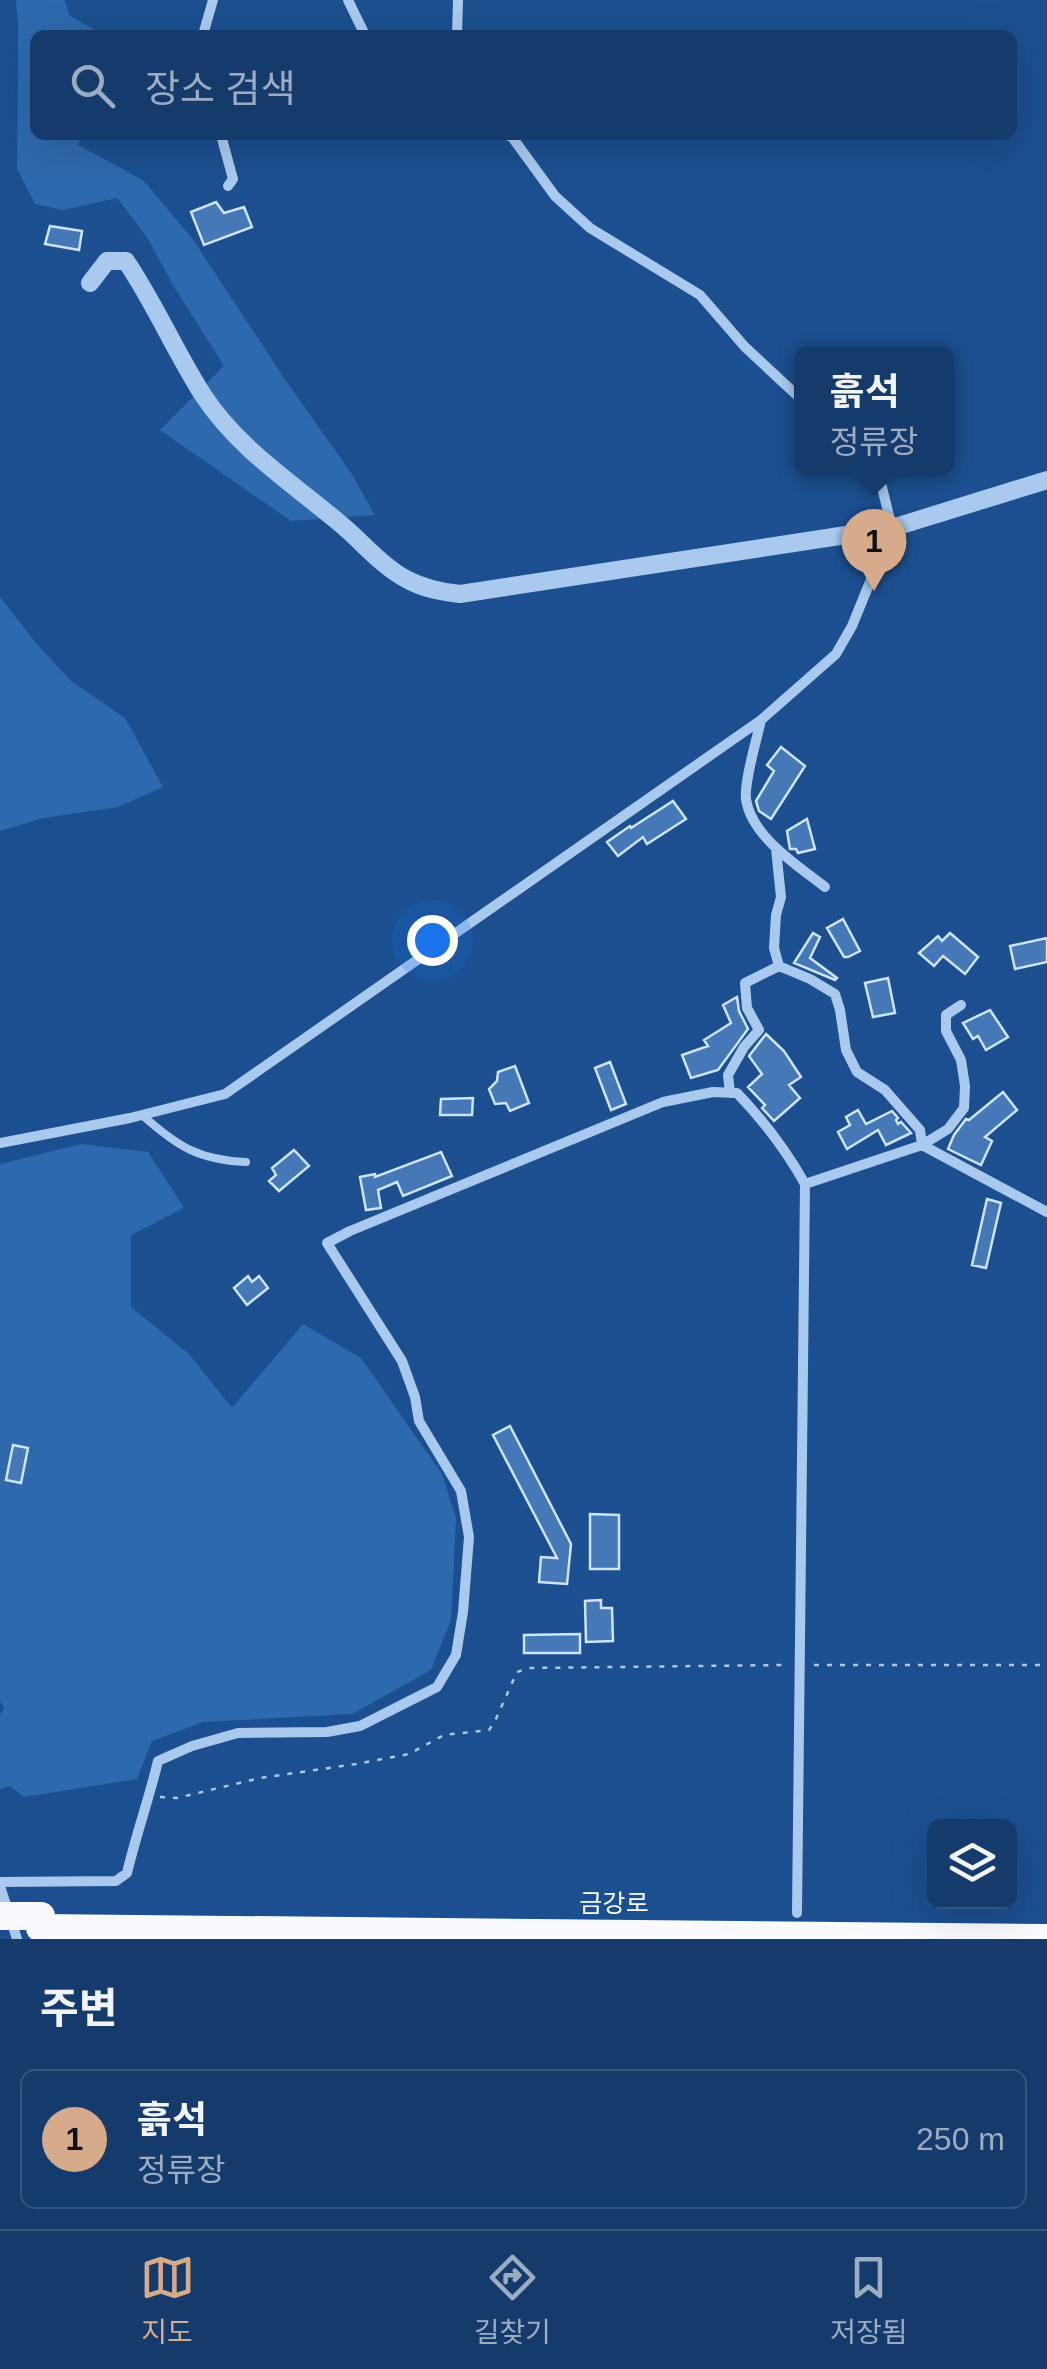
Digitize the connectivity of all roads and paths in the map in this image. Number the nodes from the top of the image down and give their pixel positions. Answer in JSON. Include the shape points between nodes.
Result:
{"nodes":[{"id":1,"x":213,"y":0,"type":"edge"},
{"id":2,"x":348,"y":0,"type":"edge"},
{"id":3,"x":458,"y":0,"type":"edge"},
{"id":4,"x":204,"y":30,"type":"edge"},
{"id":5,"x":363,"y":30,"type":"edge"},
{"id":6,"x":457,"y":30,"type":"edge"},
{"id":7,"x":222,"y":140,"type":"edge"},
{"id":8,"x":514,"y":140,"type":"edge"},
{"id":9,"x":228,"y":186,"type":"dead end"},
{"id":10,"x":90,"y":283,"type":"dead end"},
{"id":11,"x":794,"y":392,"type":"edge"},
{"id":12,"x":879,"y":476,"type":"edge"},
{"id":13,"x":1047,"y":480,"type":"edge"},
{"id":14,"x":892,"y":528,"type":"junction"},
{"id":15,"x":761,"y":720,"type":"junction"},
{"id":16,"x":776,"y":848,"type":"junction"},
{"id":17,"x":825,"y":886,"type":"dead end"},
{"id":18,"x":779,"y":966,"type":"junction"},
{"id":19,"x":961,"y":1005,"type":"dead end"},
{"id":20,"x":730,"y":1093,"type":"junction"},
{"id":21,"x":142,"y":1115,"type":"junction"},
{"id":22,"x":0,"y":1143,"type":"edge"},
{"id":23,"x":922,"y":1145,"type":"junction"},
{"id":24,"x":246,"y":1162,"type":"dead end"},
{"id":25,"x":805,"y":1184,"type":"junction"},
{"id":26,"x":1047,"y":1212,"type":"edge"},
{"id":27,"x":801,"y":1665,"type":"junction"},
{"id":28,"x":1047,"y":1665,"type":"edge"},
{"id":29,"x":150,"y":1796,"type":"junction"},
{"id":30,"x":0,"y":1884,"type":"edge"},
{"id":31,"x":797,"y":1913,"type":"dead end"},
{"id":32,"x":0,"y":1916,"type":"edge"},
{"id":33,"x":0,"y":1928,"type":"edge"},
{"id":34,"x":32,"y":1928,"type":"edge"},
{"id":35,"x":1047,"y":1938,"type":"edge"}],
"edges":[{"from":1,"to":4,"type":"street"},
{"from":2,"to":5,"type":"street"},
{"from":3,"to":6,"type":"street"},
{"from":7,"to":9,"type":"street","via":[[233,179]]},
{"from":8,"to":11,"type":"street","via":[[555,196],[590,228],[700,295]]},
{"from":10,"to":14,"type":"street","via":[[107,261],[126,261],[205,398],[230,428],[382,561],[430,590],[460,594]]},
{"from":12,"to":14,"type":"street"},
{"from":13,"to":14,"type":"street"},
{"from":14,"to":15,"type":"street","via":[[836,654]]},
{"from":15,"to":16,"type":"street","via":[[746,796],[752,818]]},
{"from":15,"to":21,"type":"street","via":[[225,1094]]},
{"from":16,"to":17,"type":"street"},
{"from":16,"to":18,"type":"street"},
{"from":18,"to":20,"type":"street","via":[[745,982],[758,1030],[728,1075]]},
{"from":18,"to":23,"type":"street","via":[[835,994],[857,1072],[886,1090],[920,1130]]},
{"from":19,"to":23,"type":"street","via":[[946,1015],[946,1031],[961,1060],[964,1108],[948,1129]]},
{"from":20,"to":25,"type":"street","via":[[764,1122]]},
{"from":20,"to":29,"type":"street","via":[[664,1102],[327,1243],[402,1361],[420,1421],[461,1491],[468,1537],[456,1655],[437,1687],[360,1726],[238,1733],[158,1760]]},
{"from":21,"to":22,"type":"street"},
{"from":21,"to":24,"type":"lane","via":[[189,1151]]},
{"from":23,"to":25,"type":"street"},
{"from":23,"to":26,"type":"street"},
{"from":25,"to":27,"type":"street"},
{"from":27,"to":28,"type":"path"},
{"from":27,"to":29,"type":"path","via":[[529,1668],[517,1672],[489,1730],[444,1735],[409,1754],[374,1761],[177,1798]]},
{"from":27,"to":31,"type":"street"},
{"from":29,"to":30,"type":"street","via":[[127,1873],[116,1880]]},
{"from":30,"to":34,"type":"street"},
{"from":32,"to":34,"type":"highway","bridge":true},
{"from":33,"to":34,"type":"highway"},
{"from":34,"to":35,"type":"highway","name":"금강로"}]}
